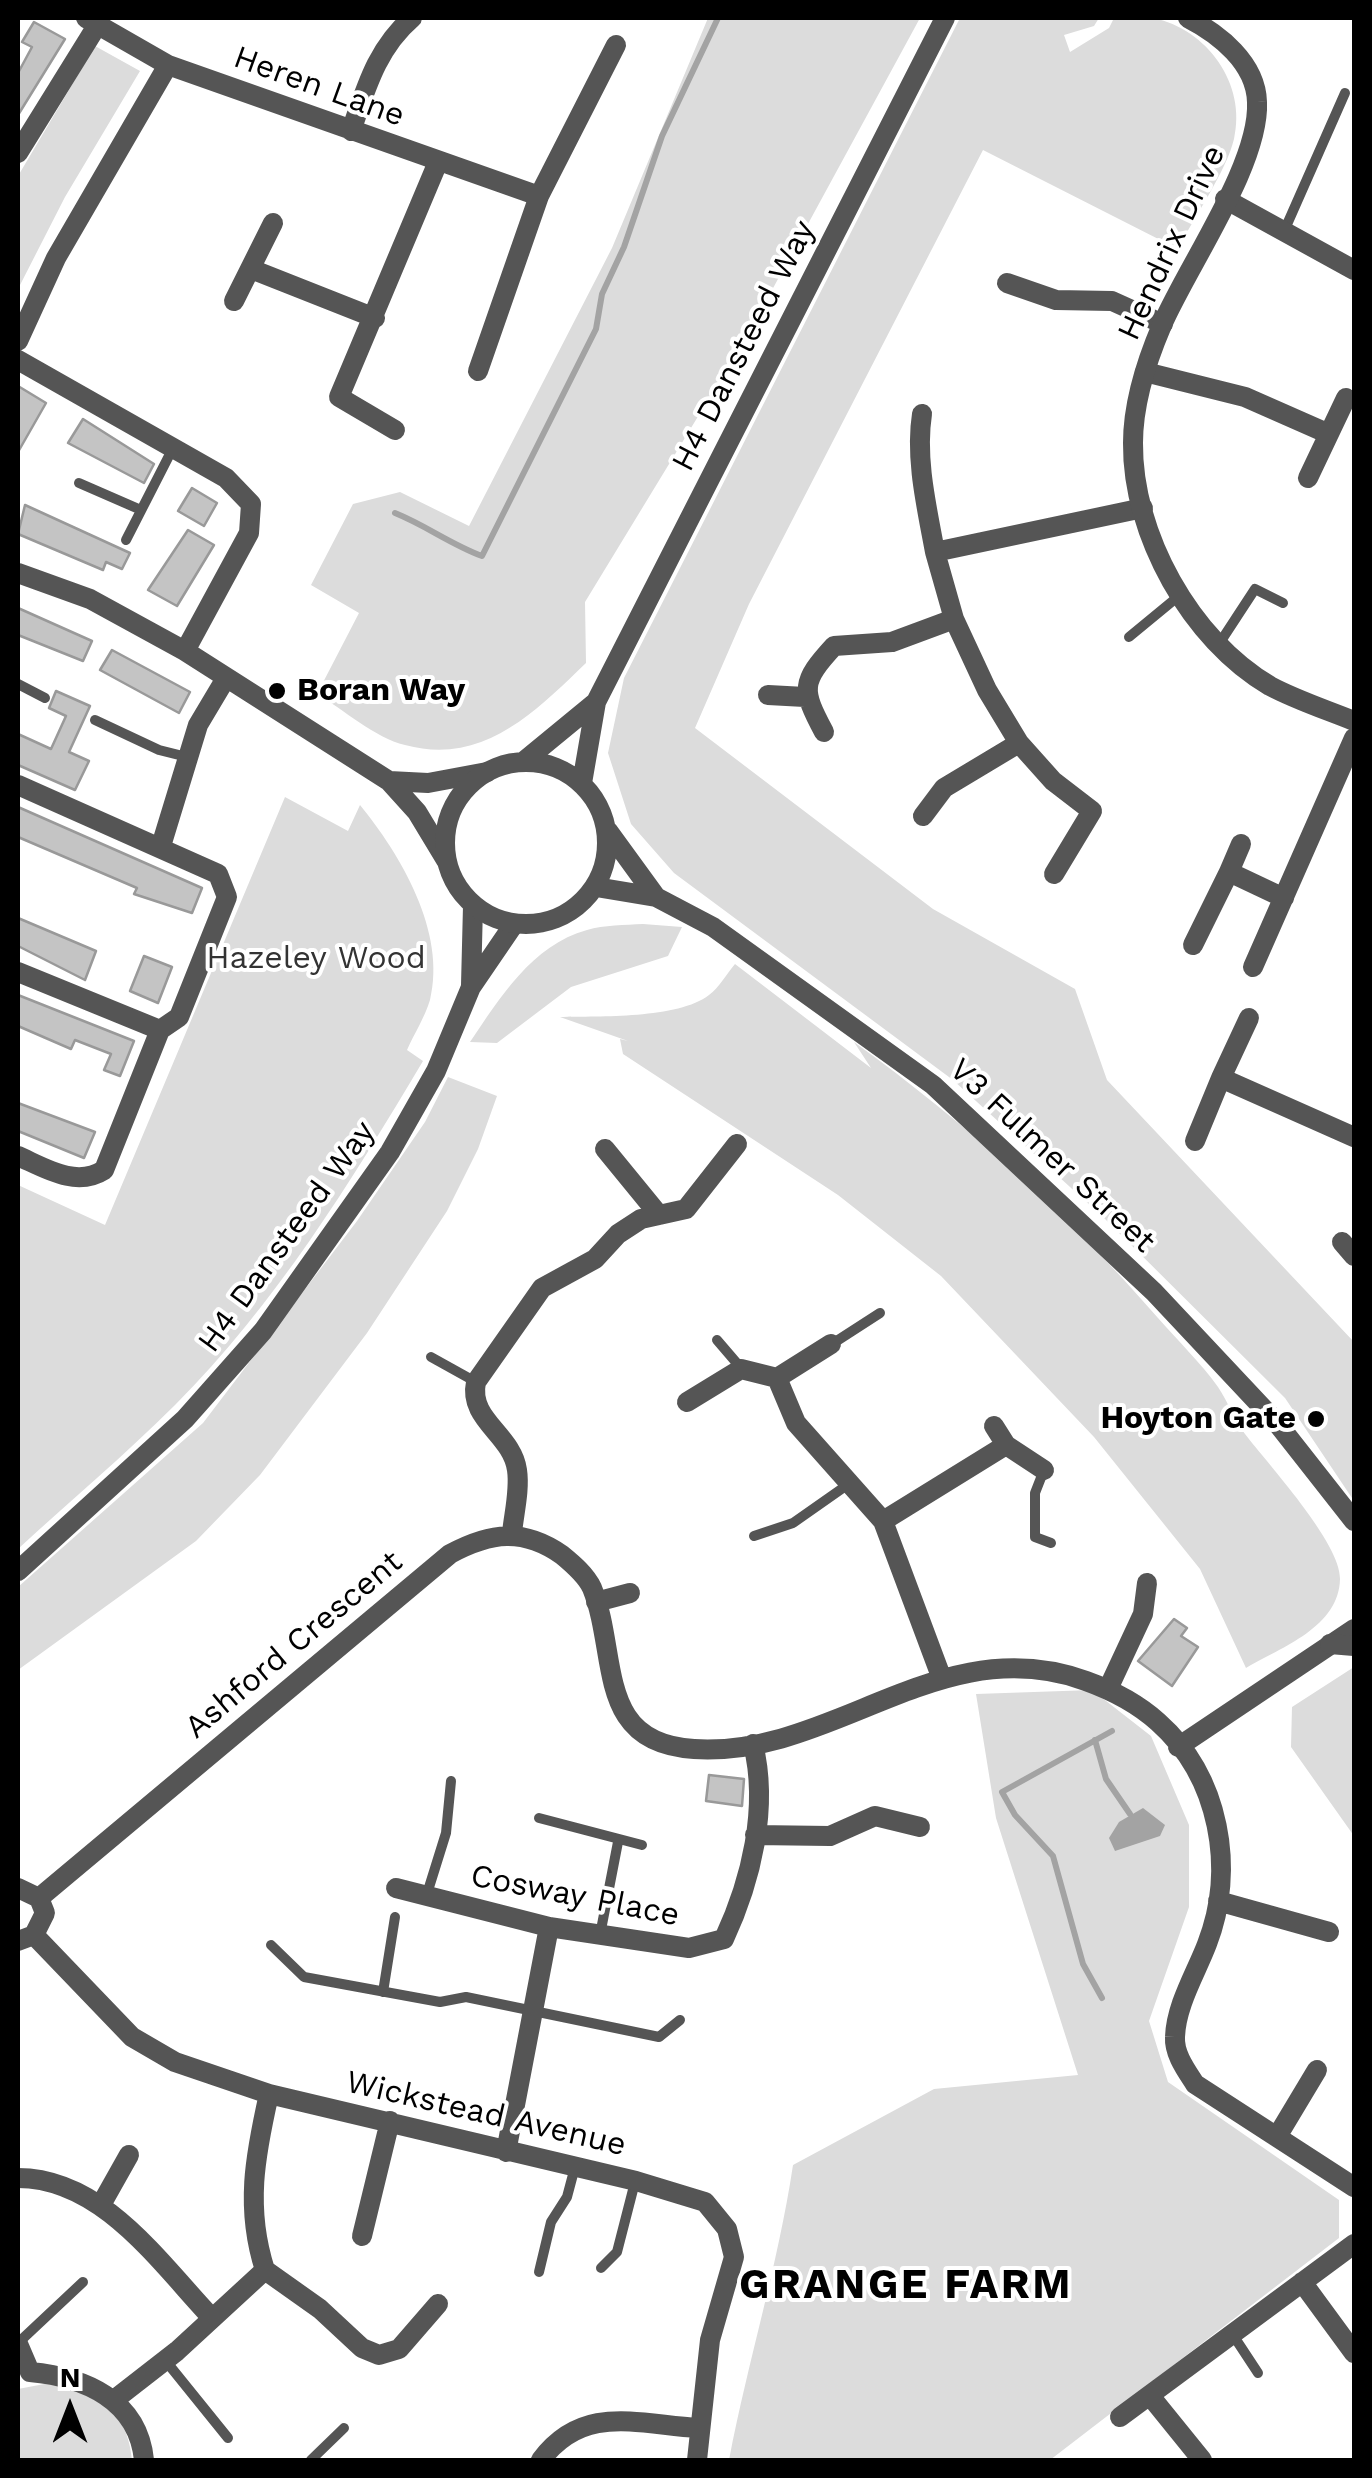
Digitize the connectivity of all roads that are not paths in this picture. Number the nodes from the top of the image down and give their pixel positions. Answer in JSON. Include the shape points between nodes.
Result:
{"nodes":[{"id":1,"x":412,"y":18,"type":"edge"},
{"id":2,"x":945,"y":18,"type":"edge"},
{"id":3,"x":1188,"y":18,"type":"edge"},
{"id":4,"x":92,"y":21,"type":"edge"},
{"id":5,"x":616,"y":46,"type":"dead end"},
{"id":6,"x":168,"y":65,"type":"junction"},
{"id":7,"x":1345,"y":93,"type":"dead end"},
{"id":8,"x":352,"y":131,"type":"junction"},
{"id":9,"x":18,"y":153,"type":"edge"},
{"id":10,"x":438,"y":162,"type":"junction"},
{"id":11,"x":539,"y":196,"type":"junction"},
{"id":12,"x":1225,"y":198,"type":"junction"},
{"id":13,"x":272,"y":223,"type":"dead end"},
{"id":14,"x":1285,"y":229,"type":"junction"},
{"id":15,"x":251,"y":270,"type":"junction"},
{"id":16,"x":1354,"y":270,"type":"edge"},
{"id":17,"x":1007,"y":284,"type":"dead end"},
{"id":18,"x":234,"y":302,"type":"dead end"},
{"id":19,"x":374,"y":318,"type":"junction"},
{"id":20,"x":1162,"y":324,"type":"junction"},
{"id":21,"x":18,"y":341,"type":"edge"},
{"id":22,"x":18,"y":360,"type":"edge"},
{"id":23,"x":478,"y":371,"type":"dead end"},
{"id":24,"x":1145,"y":372,"type":"junction"},
{"id":25,"x":1346,"y":398,"type":"dead end"},
{"id":26,"x":922,"y":414,"type":"dead end"},
{"id":27,"x":395,"y":430,"type":"dead end"},
{"id":28,"x":1329,"y":434,"type":"junction"},
{"id":29,"x":174,"y":447,"type":"junction"},
{"id":30,"x":1308,"y":478,"type":"dead end"},
{"id":31,"x":79,"y":483,"type":"dead end"},
{"id":32,"x":1142,"y":508,"type":"junction"},
{"id":33,"x":141,"y":510,"type":"junction"},
{"id":34,"x":126,"y":540,"type":"dead end"},
{"id":35,"x":936,"y":552,"type":"junction"},
{"id":36,"x":18,"y":573,"type":"edge"},
{"id":37,"x":1181,"y":595,"type":"junction"},
{"id":38,"x":1283,"y":602,"type":"dead end"},
{"id":39,"x":954,"y":619,"type":"junction"},
{"id":40,"x":1129,"y":637,"type":"dead end"},
{"id":41,"x":1219,"y":644,"type":"junction"},
{"id":42,"x":185,"y":651,"type":"junction"},
{"id":43,"x":226,"y":678,"type":"junction"},
{"id":44,"x":18,"y":684,"type":"edge"},
{"id":45,"x":768,"y":695,"type":"dead end"},
{"id":46,"x":45,"y":698,"type":"dead end"},
{"id":47,"x":805,"y":698,"type":"junction"},
{"id":48,"x":596,"y":702,"type":"junction"},
{"id":49,"x":96,"y":720,"type":"dead end"},
{"id":50,"x":1354,"y":721,"type":"edge"},
{"id":51,"x":824,"y":732,"type":"dead end"},
{"id":52,"x":1354,"y":738,"type":"edge"},
{"id":53,"x":1019,"y":744,"type":"junction"},
{"id":54,"x":187,"y":757,"type":"junction"},
{"id":55,"x":523,"y":762,"type":"junction"},
{"id":56,"x":486,"y":772,"type":"junction"},
{"id":57,"x":388,"y":781,"type":"junction"},
{"id":58,"x":582,"y":783,"type":"junction"},
{"id":59,"x":18,"y":785,"type":"edge"},
{"id":60,"x":923,"y":816,"type":"dead end"},
{"id":61,"x":607,"y":829,"type":"junction"},
{"id":62,"x":1241,"y":844,"type":"dead end"},
{"id":63,"x":160,"y":846,"type":"junction"},
{"id":64,"x":446,"y":860,"type":"junction"},
{"id":65,"x":1228,"y":872,"type":"junction"},
{"id":66,"x":1054,"y":874,"type":"dead end"},
{"id":67,"x":596,"y":887,"type":"junction"},
{"id":68,"x":656,"y":896,"type":"junction"},
{"id":69,"x":1284,"y":898,"type":"junction"},
{"id":70,"x":473,"y":906,"type":"junction"},
{"id":71,"x":514,"y":924,"type":"junction"},
{"id":72,"x":1193,"y":945,"type":"dead end"},
{"id":73,"x":1253,"y":968,"type":"dead end"},
{"id":74,"x":18,"y":972,"type":"edge"},
{"id":75,"x":470,"y":987,"type":"junction"},
{"id":76,"x":1248,"y":1018,"type":"dead end"},
{"id":77,"x":160,"y":1030,"type":"junction"},
{"id":78,"x":1220,"y":1078,"type":"junction"},
{"id":79,"x":1354,"y":1136,"type":"edge"},
{"id":80,"x":1195,"y":1141,"type":"dead end"},
{"id":81,"x":736,"y":1144,"type":"dead end"},
{"id":82,"x":605,"y":1149,"type":"dead end"},
{"id":83,"x":18,"y":1156,"type":"edge"},
{"id":84,"x":659,"y":1215,"type":"junction"},
{"id":85,"x":880,"y":1313,"type":"dead end"},
{"id":86,"x":717,"y":1340,"type":"dead end"},
{"id":87,"x":831,"y":1344,"type":"joint"},
{"id":88,"x":431,"y":1356,"type":"dead end"},
{"id":89,"x":742,"y":1369,"type":"junction"},
{"id":90,"x":776,"y":1378,"type":"junction"},
{"id":91,"x":476,"y":1382,"type":"junction"},
{"id":92,"x":687,"y":1402,"type":"dead end"},
{"id":93,"x":994,"y":1426,"type":"dead end"},
{"id":94,"x":1006,"y":1445,"type":"junction"},
{"id":95,"x":1044,"y":1470,"type":"joint"},
{"id":96,"x":851,"y":1483,"type":"junction"},
{"id":97,"x":1350,"y":1515,"type":"edge"},
{"id":98,"x":884,"y":1521,"type":"junction"},
{"id":99,"x":512,"y":1533,"type":"junction"},
{"id":100,"x":754,"y":1536,"type":"dead end"},
{"id":101,"x":1051,"y":1543,"type":"dead end"},
{"id":102,"x":18,"y":1571,"type":"edge"},
{"id":103,"x":1147,"y":1584,"type":"dead end"},
{"id":104,"x":630,"y":1594,"type":"dead end"},
{"id":105,"x":596,"y":1602,"type":"junction"},
{"id":106,"x":1354,"y":1629,"type":"edge"},
{"id":107,"x":1330,"y":1644,"type":"junction"},
{"id":108,"x":1354,"y":1646,"type":"edge"},
{"id":109,"x":942,"y":1679,"type":"junction"},
{"id":110,"x":1108,"y":1690,"type":"junction"},
{"id":111,"x":752,"y":1744,"type":"junction"},
{"id":112,"x":1178,"y":1746,"type":"junction"},
{"id":113,"x":451,"y":1782,"type":"dead end"},
{"id":114,"x":539,"y":1818,"type":"dead end"},
{"id":115,"x":920,"y":1827,"type":"dead end"},
{"id":116,"x":755,"y":1835,"type":"junction"},
{"id":117,"x":618,"y":1842,"type":"junction"},
{"id":118,"x":642,"y":1845,"type":"dead end"},
{"id":119,"x":18,"y":1888,"type":"edge"},
{"id":120,"x":396,"y":1888,"type":"dead end"},
{"id":121,"x":39,"y":1898,"type":"junction"},
{"id":122,"x":426,"y":1898,"type":"junction"},
{"id":123,"x":1218,"y":1901,"type":"junction"},
{"id":124,"x":396,"y":1917,"type":"dead end"},
{"id":125,"x":549,"y":1927,"type":"junction"},
{"id":126,"x":1329,"y":1932,"type":"dead end"},
{"id":127,"x":600,"y":1934,"type":"junction"},
{"id":128,"x":26,"y":1938,"type":"edge"},
{"id":129,"x":271,"y":1945,"type":"dead end"},
{"id":130,"x":384,"y":1992,"type":"junction"},
{"id":131,"x":535,"y":2013,"type":"junction"},
{"id":132,"x":680,"y":2020,"type":"dead end"},
{"id":133,"x":1318,"y":2070,"type":"dead end"},
{"id":134,"x":269,"y":2094,"type":"junction"},
{"id":135,"x":390,"y":2122,"type":"junction"},
{"id":136,"x":1278,"y":2136,"type":"junction"},
{"id":137,"x":506,"y":2152,"type":"junction"},
{"id":138,"x":129,"y":2155,"type":"dead end"},
{"id":139,"x":575,"y":2167,"type":"junction"},
{"id":140,"x":18,"y":2178,"type":"edge"},
{"id":141,"x":636,"y":2181,"type":"junction"},
{"id":142,"x":1354,"y":2187,"type":"edge"},
{"id":143,"x":102,"y":2203,"type":"junction"},
{"id":144,"x":362,"y":2236,"type":"dead end"},
{"id":145,"x":1354,"y":2244,"type":"edge"},
{"id":146,"x":601,"y":2268,"type":"dead end"},
{"id":147,"x":264,"y":2270,"type":"junction"},
{"id":148,"x":539,"y":2272,"type":"dead end"},
{"id":149,"x":84,"y":2282,"type":"dead end"},
{"id":150,"x":1302,"y":2282,"type":"junction"},
{"id":151,"x":438,"y":2304,"type":"dead end"},
{"id":152,"x":212,"y":2318,"type":"junction"},
{"id":153,"x":1232,"y":2335,"type":"junction"},
{"id":154,"x":18,"y":2344,"type":"edge"},
{"id":155,"x":1354,"y":2353,"type":"edge"},
{"id":156,"x":165,"y":2360,"type":"junction"},
{"id":157,"x":1258,"y":2373,"type":"dead end"},
{"id":158,"x":24,"y":2375,"type":"edge"},
{"id":159,"x":1152,"y":2397,"type":"junction"},
{"id":160,"x":114,"y":2400,"type":"junction"},
{"id":161,"x":1120,"y":2416,"type":"dead end"},
{"id":162,"x":344,"y":2428,"type":"dead end"},
{"id":163,"x":698,"y":2428,"type":"junction"},
{"id":164,"x":228,"y":2438,"type":"dead end"},
{"id":165,"x":144,"y":2460,"type":"edge"},
{"id":166,"x":311,"y":2460,"type":"edge"},
{"id":167,"x":541,"y":2460,"type":"edge"},
{"id":168,"x":697,"y":2460,"type":"edge"},
{"id":169,"x":1202,"y":2460,"type":"edge"}],
"edges":[{"from":1,"to":8,"type":"street","via":[[373,66]]},
{"from":2,"to":48,"type":"street","name":"H4 Dansteed Way"},
{"from":3,"to":12,"type":"street","name":"Hendrix Drive","via":[[1212,30],[1240,58],[1258,100],[1251,144]]},
{"from":4,"to":6,"type":"street","name":"Heren Lane"},
{"from":4,"to":9,"type":"street"},
{"from":5,"to":11,"type":"street"},
{"from":6,"to":8,"type":"street","name":"Heren Lane"},
{"from":6,"to":21,"type":"street","via":[[56,258]]},
{"from":7,"to":14,"type":"lane"},
{"from":8,"to":10,"type":"street","name":"Heren Lane"},
{"from":10,"to":11,"type":"street","name":"Heren Lane"},
{"from":10,"to":19,"type":"street"},
{"from":11,"to":23,"type":"street"},
{"from":12,"to":14,"type":"street"},
{"from":12,"to":20,"type":"street","name":"Hendrix Drive"},
{"from":13,"to":15,"type":"street"},
{"from":14,"to":16,"type":"street"},
{"from":15,"to":18,"type":"street"},
{"from":15,"to":19,"type":"street"},
{"from":17,"to":20,"type":"street","via":[[1056,300],[1112,301]]},
{"from":19,"to":27,"type":"street","via":[[339,397]]},
{"from":20,"to":24,"type":"street","name":"Hendrix Drive"},
{"from":22,"to":29,"type":"street"},
{"from":24,"to":28,"type":"street","via":[[1245,397]]},
{"from":24,"to":32,"type":"street","name":"Hendrix Drive","via":[[1133,442]]},
{"from":25,"to":28,"type":"street"},
{"from":26,"to":35,"type":"street","via":[[926,504]]},
{"from":28,"to":30,"type":"street"},
{"from":29,"to":33,"type":"lane"},
{"from":29,"to":42,"type":"street","via":[[226,478],[251,504],[249,533]]},
{"from":31,"to":33,"type":"lane"},
{"from":32,"to":35,"type":"street"},
{"from":32,"to":37,"type":"street","name":"Hendrix Drive"},
{"from":33,"to":34,"type":"lane"},
{"from":35,"to":39,"type":"street"},
{"from":36,"to":42,"type":"street","via":[[90,599]]},
{"from":37,"to":40,"type":"lane"},
{"from":37,"to":41,"type":"street","name":"Hendrix Drive"},
{"from":38,"to":41,"type":"lane","via":[[1255,588]]},
{"from":39,"to":47,"type":"street","via":[[892,642],[834,646],[810,672]]},
{"from":39,"to":53,"type":"street"},
{"from":41,"to":50,"type":"street","name":"Hendrix Drive","via":[[1270,685]]},
{"from":42,"to":43,"type":"street"},
{"from":43,"to":54,"type":"street"},
{"from":43,"to":57,"type":"street"},
{"from":44,"to":46,"type":"lane"},
{"from":45,"to":47,"type":"street"},
{"from":47,"to":51,"type":"street"},
{"from":48,"to":55,"type":"street","name":"H4 Dansteed Way"},
{"from":48,"to":58,"type":"street","name":"H4 Dansteed Way"},
{"from":49,"to":54,"type":"lane"},
{"from":52,"to":69,"type":"street"},
{"from":53,"to":60,"type":"street","via":[[944,788]]},
{"from":53,"to":66,"type":"street","via":[[1092,811]]},
{"from":54,"to":63,"type":"street"},
{"from":55,"to":56,"type":"street"},
{"from":55,"to":58,"type":"street","via":[[544,764]]},
{"from":56,"to":57,"type":"street","via":[[428,783]]},
{"from":56,"to":64,"type":"street","via":[[456,800],[446,829]]},
{"from":57,"to":64,"type":"street","via":[[417,812]]},
{"from":58,"to":61,"type":"street"},
{"from":59,"to":63,"type":"street"},
{"from":61,"to":67,"type":"street"},
{"from":61,"to":68,"type":"street","name":"V3 Fulmer Street"},
{"from":62,"to":65,"type":"street"},
{"from":63,"to":77,"type":"street","via":[[218,874],[227,897],[179,1016]]},
{"from":64,"to":70,"type":"street"},
{"from":65,"to":69,"type":"street"},
{"from":65,"to":72,"type":"street"},
{"from":67,"to":68,"type":"street","name":"V3 Fulmer Street"},
{"from":67,"to":71,"type":"street","via":[[552,922]]},
{"from":68,"to":97,"type":"street","name":"V3 Fulmer Street","via":[[713,927],[933,1085],[1087,1226],[1277,1423]]},
{"from":69,"to":73,"type":"street"},
{"from":70,"to":71,"type":"street"},
{"from":70,"to":75,"type":"street","name":"H4 Dansteed Way"},
{"from":71,"to":75,"type":"street","name":"H4 Dansteed Way"},
{"from":74,"to":77,"type":"street"},
{"from":75,"to":102,"type":"street","name":"H4 Dansteed Way","via":[[436,1070],[390,1152],[264,1331],[185,1419]]},
{"from":76,"to":78,"type":"street"},
{"from":77,"to":83,"type":"street","via":[[104,1170],[92,1178],[68,1177]]},
{"from":78,"to":79,"type":"street"},
{"from":78,"to":80,"type":"street"},
{"from":81,"to":84,"type":"street","via":[[699,1198],[686,1209]]},
{"from":82,"to":84,"type":"street"},
{"from":84,"to":91,"type":"street","via":[[642,1219],[595,1259],[542,1288]]},
{"from":85,"to":87,"type":"lane"},
{"from":86,"to":89,"type":"lane"},
{"from":87,"to":90,"type":"street"},
{"from":88,"to":91,"type":"lane"},
{"from":89,"to":90,"type":"street"},
{"from":89,"to":92,"type":"street"},
{"from":90,"to":96,"type":"street","via":[[796,1423]]},
{"from":91,"to":99,"type":"street","via":[[480,1413],[505,1440],[517,1469]]},
{"from":93,"to":94,"type":"street"},
{"from":94,"to":95,"type":"street"},
{"from":94,"to":98,"type":"street"},
{"from":95,"to":101,"type":"lane","via":[[1036,1493],[1036,1537]]},
{"from":96,"to":98,"type":"street"},
{"from":96,"to":100,"type":"lane","via":[[793,1523]]},
{"from":98,"to":109,"type":"street"},
{"from":99,"to":105,"type":"street","via":[[572,1563]]},
{"from":99,"to":121,"type":"street","name":"Ashford Crescent","via":[[481,1538],[450,1554]]},
{"from":103,"to":110,"type":"street","via":[[1143,1614]]},
{"from":104,"to":105,"type":"street"},
{"from":105,"to":111,"type":"street","via":[[611,1683],[641,1734],[674,1748]]},
{"from":106,"to":107,"type":"street"},
{"from":107,"to":108,"type":"street"},
{"from":107,"to":112,"type":"street"},
{"from":109,"to":110,"type":"street","via":[[998,1666],[1059,1672]]},
{"from":109,"to":111,"type":"street"},
{"from":110,"to":112,"type":"street","via":[[1158,1722]]},
{"from":111,"to":116,"type":"street","name":"Cosway Place","via":[[760,1798]]},
{"from":112,"to":123,"type":"street","via":[[1205,1788],[1220,1832]]},
{"from":113,"to":122,"type":"lane","via":[[446,1833]]},
{"from":114,"to":117,"type":"lane"},
{"from":115,"to":116,"type":"street","via":[[875,1816],[830,1836]]},
{"from":116,"to":127,"type":"street","name":"Cosway Place","via":[[742,1902],[724,1939],[688,1948]]},
{"from":117,"to":118,"type":"lane"},
{"from":117,"to":127,"type":"lane"},
{"from":119,"to":121,"type":"street"},
{"from":120,"to":122,"type":"street","name":"Cosway Place"},
{"from":121,"to":128,"type":"street","via":[[45,1913]]},
{"from":122,"to":125,"type":"street","name":"Cosway Place"},
{"from":123,"to":126,"type":"street"},
{"from":123,"to":136,"type":"street","via":[[1174,2040],[1179,2060],[1195,2084]]},
{"from":124,"to":130,"type":"lane"},
{"from":125,"to":127,"type":"street","name":"Cosway Place"},
{"from":125,"to":131,"type":"street"},
{"from":128,"to":134,"type":"street","name":"Wickstead Avenue","via":[[132,2037],[174,2062]]},
{"from":129,"to":130,"type":"lane","via":[[304,1977]]},
{"from":130,"to":131,"type":"lane","via":[[440,2002],[466,1997]]},
{"from":131,"to":132,"type":"lane","via":[[660,2037]]},
{"from":131,"to":137,"type":"street"},
{"from":133,"to":136,"type":"street"},
{"from":134,"to":135,"type":"street","name":"Wickstead Avenue"},
{"from":134,"to":147,"type":"street","via":[[250,2187]]},
{"from":135,"to":137,"type":"street","name":"Wickstead Avenue"},
{"from":135,"to":144,"type":"street"},
{"from":136,"to":142,"type":"street"},
{"from":137,"to":139,"type":"street","name":"Wickstead Avenue"},
{"from":138,"to":143,"type":"street"},
{"from":139,"to":141,"type":"street","name":"Wickstead Avenue"},
{"from":139,"to":148,"type":"lane"},
{"from":140,"to":143,"type":"street"},
{"from":141,"to":146,"type":"lane","via":[[617,2252]]},
{"from":141,"to":163,"type":"street","name":"Wickstead Avenue","via":[[705,2202],[731,2243],[734,2257],[710,2340]]},
{"from":143,"to":152,"type":"street"},
{"from":145,"to":150,"type":"street"},
{"from":147,"to":151,"type":"street","via":[[379,2356],[400,2349]]},
{"from":147,"to":152,"type":"street"},
{"from":149,"to":154,"type":"lane"},
{"from":150,"to":153,"type":"street"},
{"from":150,"to":155,"type":"street"},
{"from":152,"to":156,"type":"street"},
{"from":153,"to":157,"type":"lane"},
{"from":153,"to":159,"type":"street"},
{"from":154,"to":158,"type":"street"},
{"from":156,"to":160,"type":"street"},
{"from":156,"to":164,"type":"lane"},
{"from":158,"to":160,"type":"street","via":[[74,2380]]},
{"from":159,"to":161,"type":"street"},
{"from":159,"to":169,"type":"street"},
{"from":160,"to":165,"type":"street","via":[[138,2430]]},
{"from":162,"to":166,"type":"lane"},
{"from":163,"to":167,"type":"street","via":[[593,2420],[556,2440]]},
{"from":163,"to":168,"type":"street","name":"Wickstead Avenue"}]}
